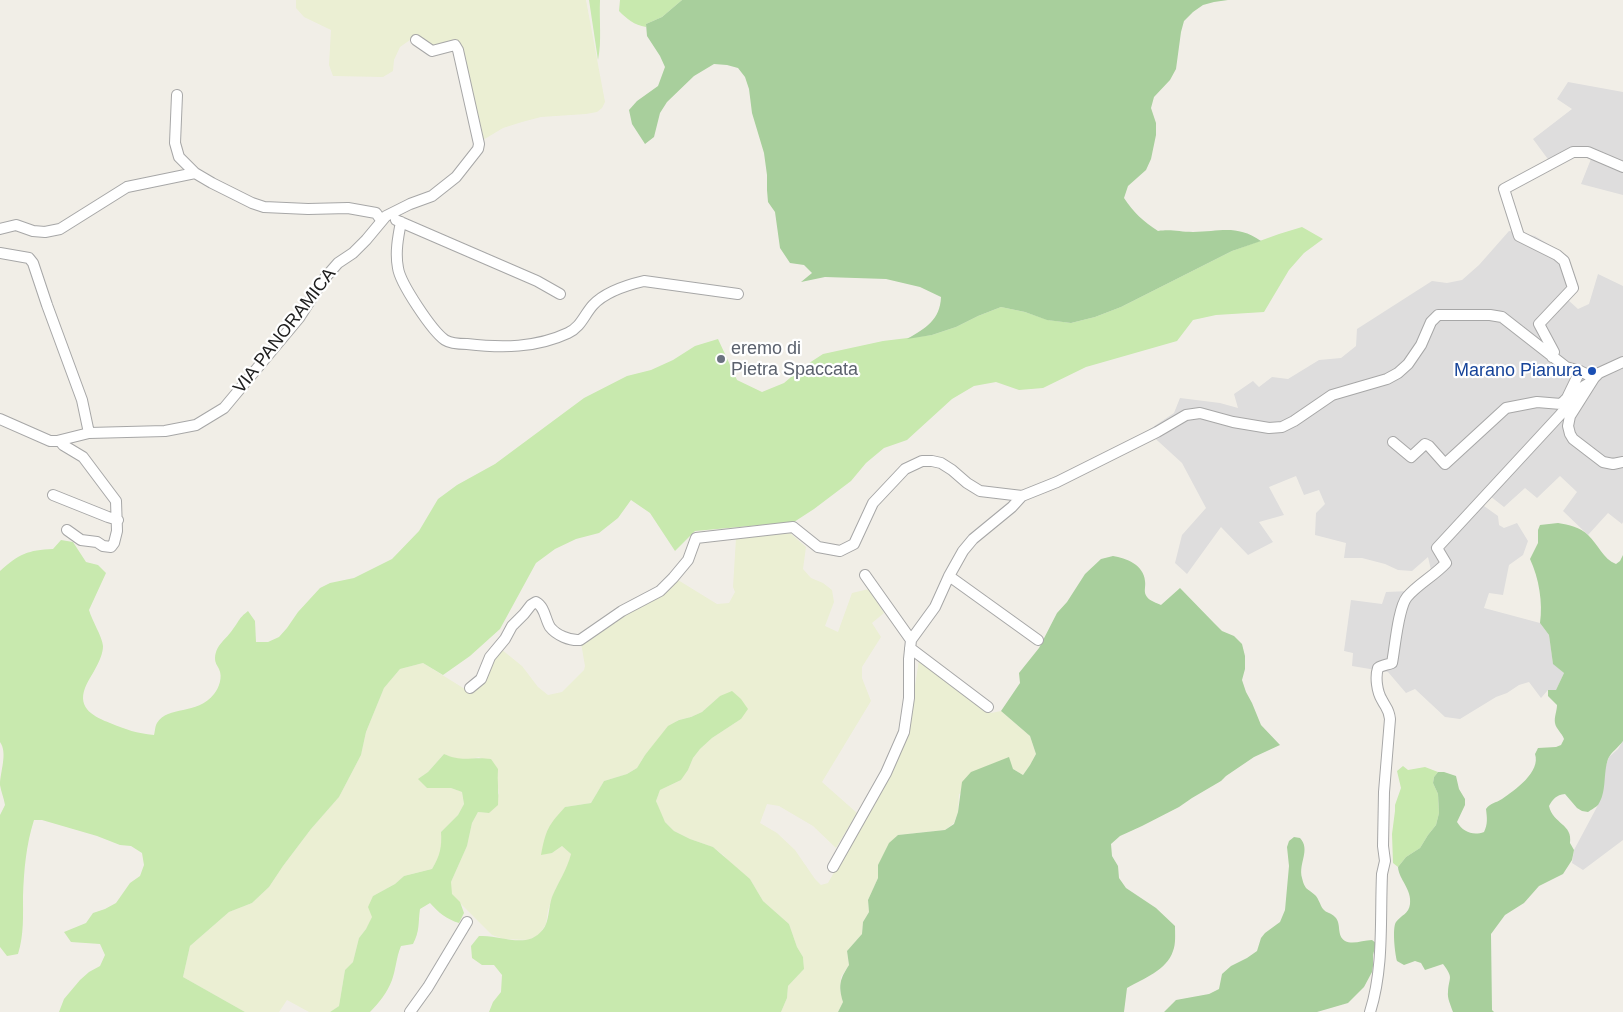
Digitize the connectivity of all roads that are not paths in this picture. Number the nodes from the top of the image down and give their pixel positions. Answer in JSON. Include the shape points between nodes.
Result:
{"nodes":[{"id":1,"x":416,"y":40,"type":"dead end"},
{"id":2,"x":176,"y":95,"type":"dead end"},
{"id":3,"x":1623,"y":167,"type":"edge"},
{"id":4,"x":195,"y":173,"type":"junction"},
{"id":5,"x":384,"y":218,"type":"junction"},
{"id":6,"x":400,"y":222,"type":"junction"},
{"id":7,"x":0,"y":229,"type":"edge"},
{"id":8,"x":0,"y":252,"type":"edge"},
{"id":9,"x":560,"y":294,"type":"dead end"},
{"id":10,"x":738,"y":294,"type":"dead end"},
{"id":11,"x":1552,"y":357,"type":"junction"},
{"id":12,"x":1623,"y":362,"type":"edge"},
{"id":13,"x":1580,"y":371,"type":"junction"},
{"id":14,"x":1592,"y":380,"type":"junction"},
{"id":15,"x":0,"y":419,"type":"edge"},
{"id":16,"x":89,"y":433,"type":"junction"},
{"id":17,"x":60,"y":441,"type":"junction"},
{"id":18,"x":1394,"y":442,"type":"dead end"},
{"id":19,"x":1623,"y":462,"type":"edge"},
{"id":20,"x":53,"y":495,"type":"dead end"},
{"id":21,"x":1022,"y":496,"type":"junction"},
{"id":22,"x":118,"y":520,"type":"junction"},
{"id":23,"x":67,"y":530,"type":"dead end"},
{"id":24,"x":865,"y":575,"type":"dead end"},
{"id":25,"x":949,"y":576,"type":"junction"},
{"id":26,"x":1038,"y":640,"type":"dead end"},
{"id":27,"x":911,"y":644,"type":"junction"},
{"id":28,"x":470,"y":688,"type":"dead end"},
{"id":29,"x":988,"y":707,"type":"dead end"},
{"id":30,"x":833,"y":867,"type":"dead end"},
{"id":31,"x":467,"y":922,"type":"dead end"},
{"id":32,"x":410,"y":1012,"type":"edge"},
{"id":33,"x":1370,"y":1012,"type":"edge"}],
"edges":[{"from":1,"to":5,"type":"street","via":[[432,50],[455,45],[465,75],[479,144],[474,156],[456,177],[432,196]]},
{"from":2,"to":4,"type":"street","via":[[176,150]]},
{"from":3,"to":11,"type":"street","via":[[1588,152],[1573,152],[1504,189],[1519,236],[1564,261],[1573,288],[1539,324],[1554,352]]},
{"from":4,"to":5,"type":"street","via":[[264,207],[348,208],[376,213]]},
{"from":4,"to":7,"type":"street","via":[[126,187],[60,229],[33,231],[16,225]]},
{"from":5,"to":6,"type":"street"},
{"from":5,"to":16,"type":"street","name":"VIA PANORAMICA","via":[[366,240],[324,279],[299,318],[224,408],[196,425],[165,431]]},
{"from":6,"to":9,"type":"street"},
{"from":6,"to":10,"type":"street","via":[[396,252],[398,269],[428,321],[451,342],[518,347],[552,340],[577,328],[598,301],[644,281]]},
{"from":8,"to":16,"type":"street","via":[[29,258],[33,263],[82,400]]},
{"from":11,"to":13,"type":"street","via":[[1566,367]]},
{"from":11,"to":21,"type":"street","via":[[1502,317],[1438,315],[1408,364],[1398,372],[1387,379],[1332,396],[1282,427],[1269,428],[1200,414],[1186,416],[1058,482]]},
{"from":12,"to":14,"type":"street","via":[[1598,373]]},
{"from":13,"to":14,"type":"street"},
{"from":13,"to":18,"type":"street","via":[[1568,398],[1561,404],[1537,402],[1506,408],[1445,464],[1425,444],[1411,457]]},
{"from":14,"to":19,"type":"street","via":[[1570,416],[1570,434],[1603,462]]},
{"from":14,"to":33,"type":"street","via":[[1437,548],[1446,563],[1405,600],[1392,663],[1378,668],[1376,679],[1390,719],[1384,792],[1385,861],[1378,972]]},
{"from":15,"to":17,"type":"street","name":"VIA PANORAMICA","via":[[50,441]]},
{"from":16,"to":17,"type":"street","name":"VIA PANORAMICA"},
{"from":17,"to":22,"type":"street","via":[[83,458],[114,498]]},
{"from":20,"to":22,"type":"street"},
{"from":21,"to":25,"type":"street","via":[[973,538]]},
{"from":21,"to":28,"type":"street","via":[[980,491],[941,463],[922,461],[905,469],[872,504],[854,544],[840,551],[818,547],[793,527],[696,538],[688,560],[660,591],[622,611],[580,640],[550,628],[540,604],[531,605],[490,657],[481,679]]},
{"from":22,"to":23,"type":"street","via":[[111,547],[83,541]]},
{"from":24,"to":27,"type":"street"},
{"from":25,"to":26,"type":"street"},
{"from":25,"to":27,"type":"street","via":[[935,607]]},
{"from":27,"to":29,"type":"street"},
{"from":27,"to":30,"type":"street","via":[[904,732],[886,774]]},
{"from":31,"to":32,"type":"street"}]}
